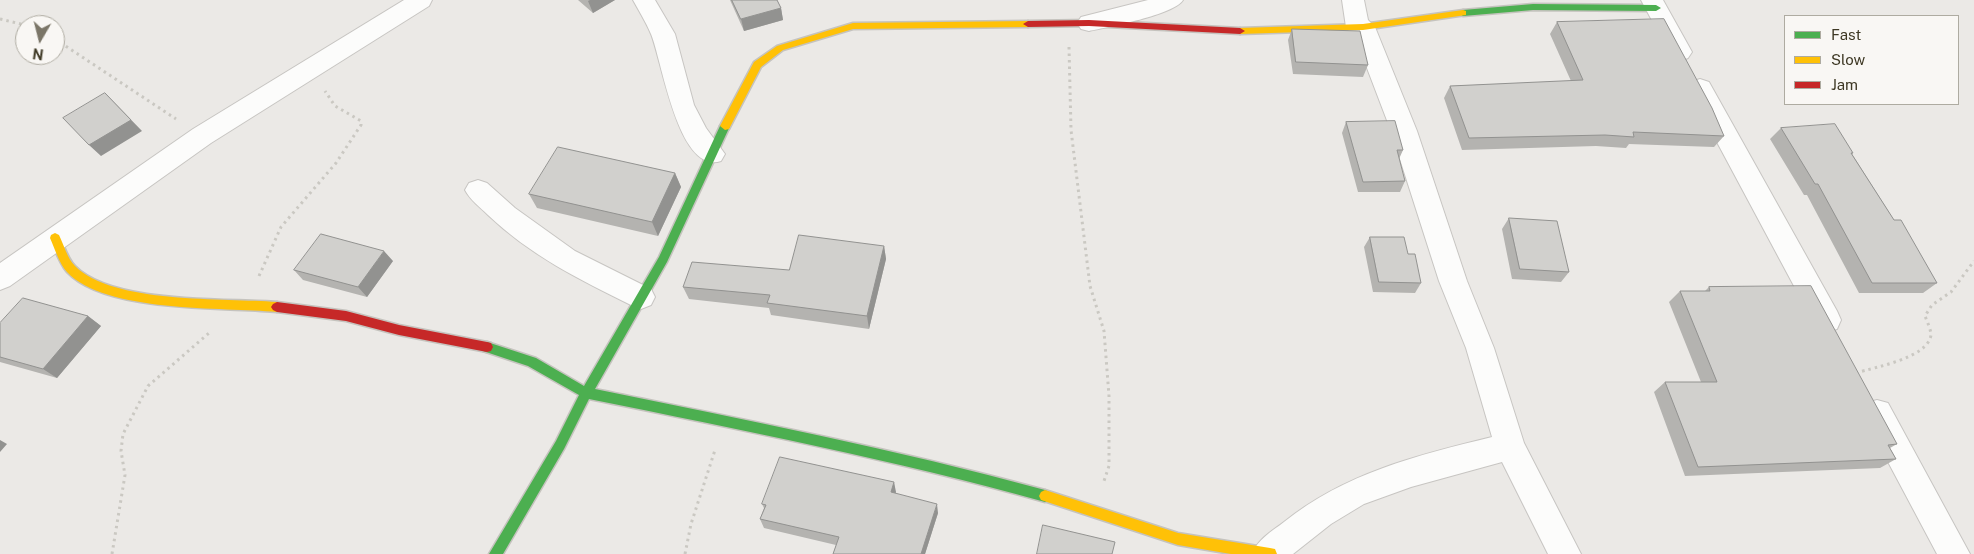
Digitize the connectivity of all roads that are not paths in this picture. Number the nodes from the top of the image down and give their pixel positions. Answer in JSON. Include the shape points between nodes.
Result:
{"nodes":[{"id":1,"x":421,"y":0,"type":"edge"},
{"id":2,"x":644,"y":0,"type":"edge"},
{"id":3,"x":1172,"y":0,"type":"edge"},
{"id":4,"x":1353,"y":0,"type":"edge"},
{"id":5,"x":1654,"y":4,"type":"edge"},
{"id":6,"x":1078,"y":23,"type":"junction"},
{"id":7,"x":1360,"y":27,"type":"junction"},
{"id":8,"x":712,"y":154,"type":"junction"},
{"id":9,"x":478,"y":190,"type":"dead end"},
{"id":10,"x":55,"y":238,"type":"junction"},
{"id":11,"x":0,"y":278,"type":"edge"},
{"id":12,"x":641,"y":297,"type":"junction"},
{"id":13,"x":1838,"y":340,"type":"edge"},
{"id":14,"x":1856,"y":373,"type":"edge"},
{"id":15,"x":586,"y":393,"type":"junction"},
{"id":16,"x":1510,"y":446,"type":"junction"},
{"id":17,"x":496,"y":554,"type":"edge"},
{"id":18,"x":1269,"y":554,"type":"edge"},
{"id":19,"x":1565,"y":554,"type":"edge"},
{"id":20,"x":1954,"y":554,"type":"edge"}],
"edges":[{"from":1,"to":10,"type":"street","via":[[202,136]]},
{"from":2,"to":8,"type":"street","via":[[663,34],[682,105]]},
{"from":3,"to":6,"type":"street","via":[[1145,10]]},
{"from":4,"to":7,"type":"street"},
{"from":5,"to":7,"type":"street","via":[[1486,10]]},
{"from":5,"to":13,"type":"street"},
{"from":6,"to":7,"type":"street","via":[[1247,31]]},
{"from":6,"to":8,"type":"street","via":[[853,26],[780,48],[757,65]]},
{"from":7,"to":16,"type":"street","via":[[1404,131],[1453,281],[1480,348]]},
{"from":8,"to":12,"type":"street"},
{"from":9,"to":12,"type":"street","via":[[506,216],[565,259]]},
{"from":10,"to":11,"type":"street"},
{"from":10,"to":15,"type":"street","via":[[70,268],[93,285],[184,303],[260,305],[346,316],[399,330],[479,344],[532,362]]},
{"from":12,"to":15,"type":"street"},
{"from":14,"to":20,"type":"street"},
{"from":15,"to":17,"type":"street","via":[[560,445]]},
{"from":15,"to":18,"type":"street","via":[[952,471],[1082,506],[1178,540]]},
{"from":16,"to":18,"type":"street","via":[[1422,468],[1352,494]]},
{"from":16,"to":19,"type":"street"}]}
